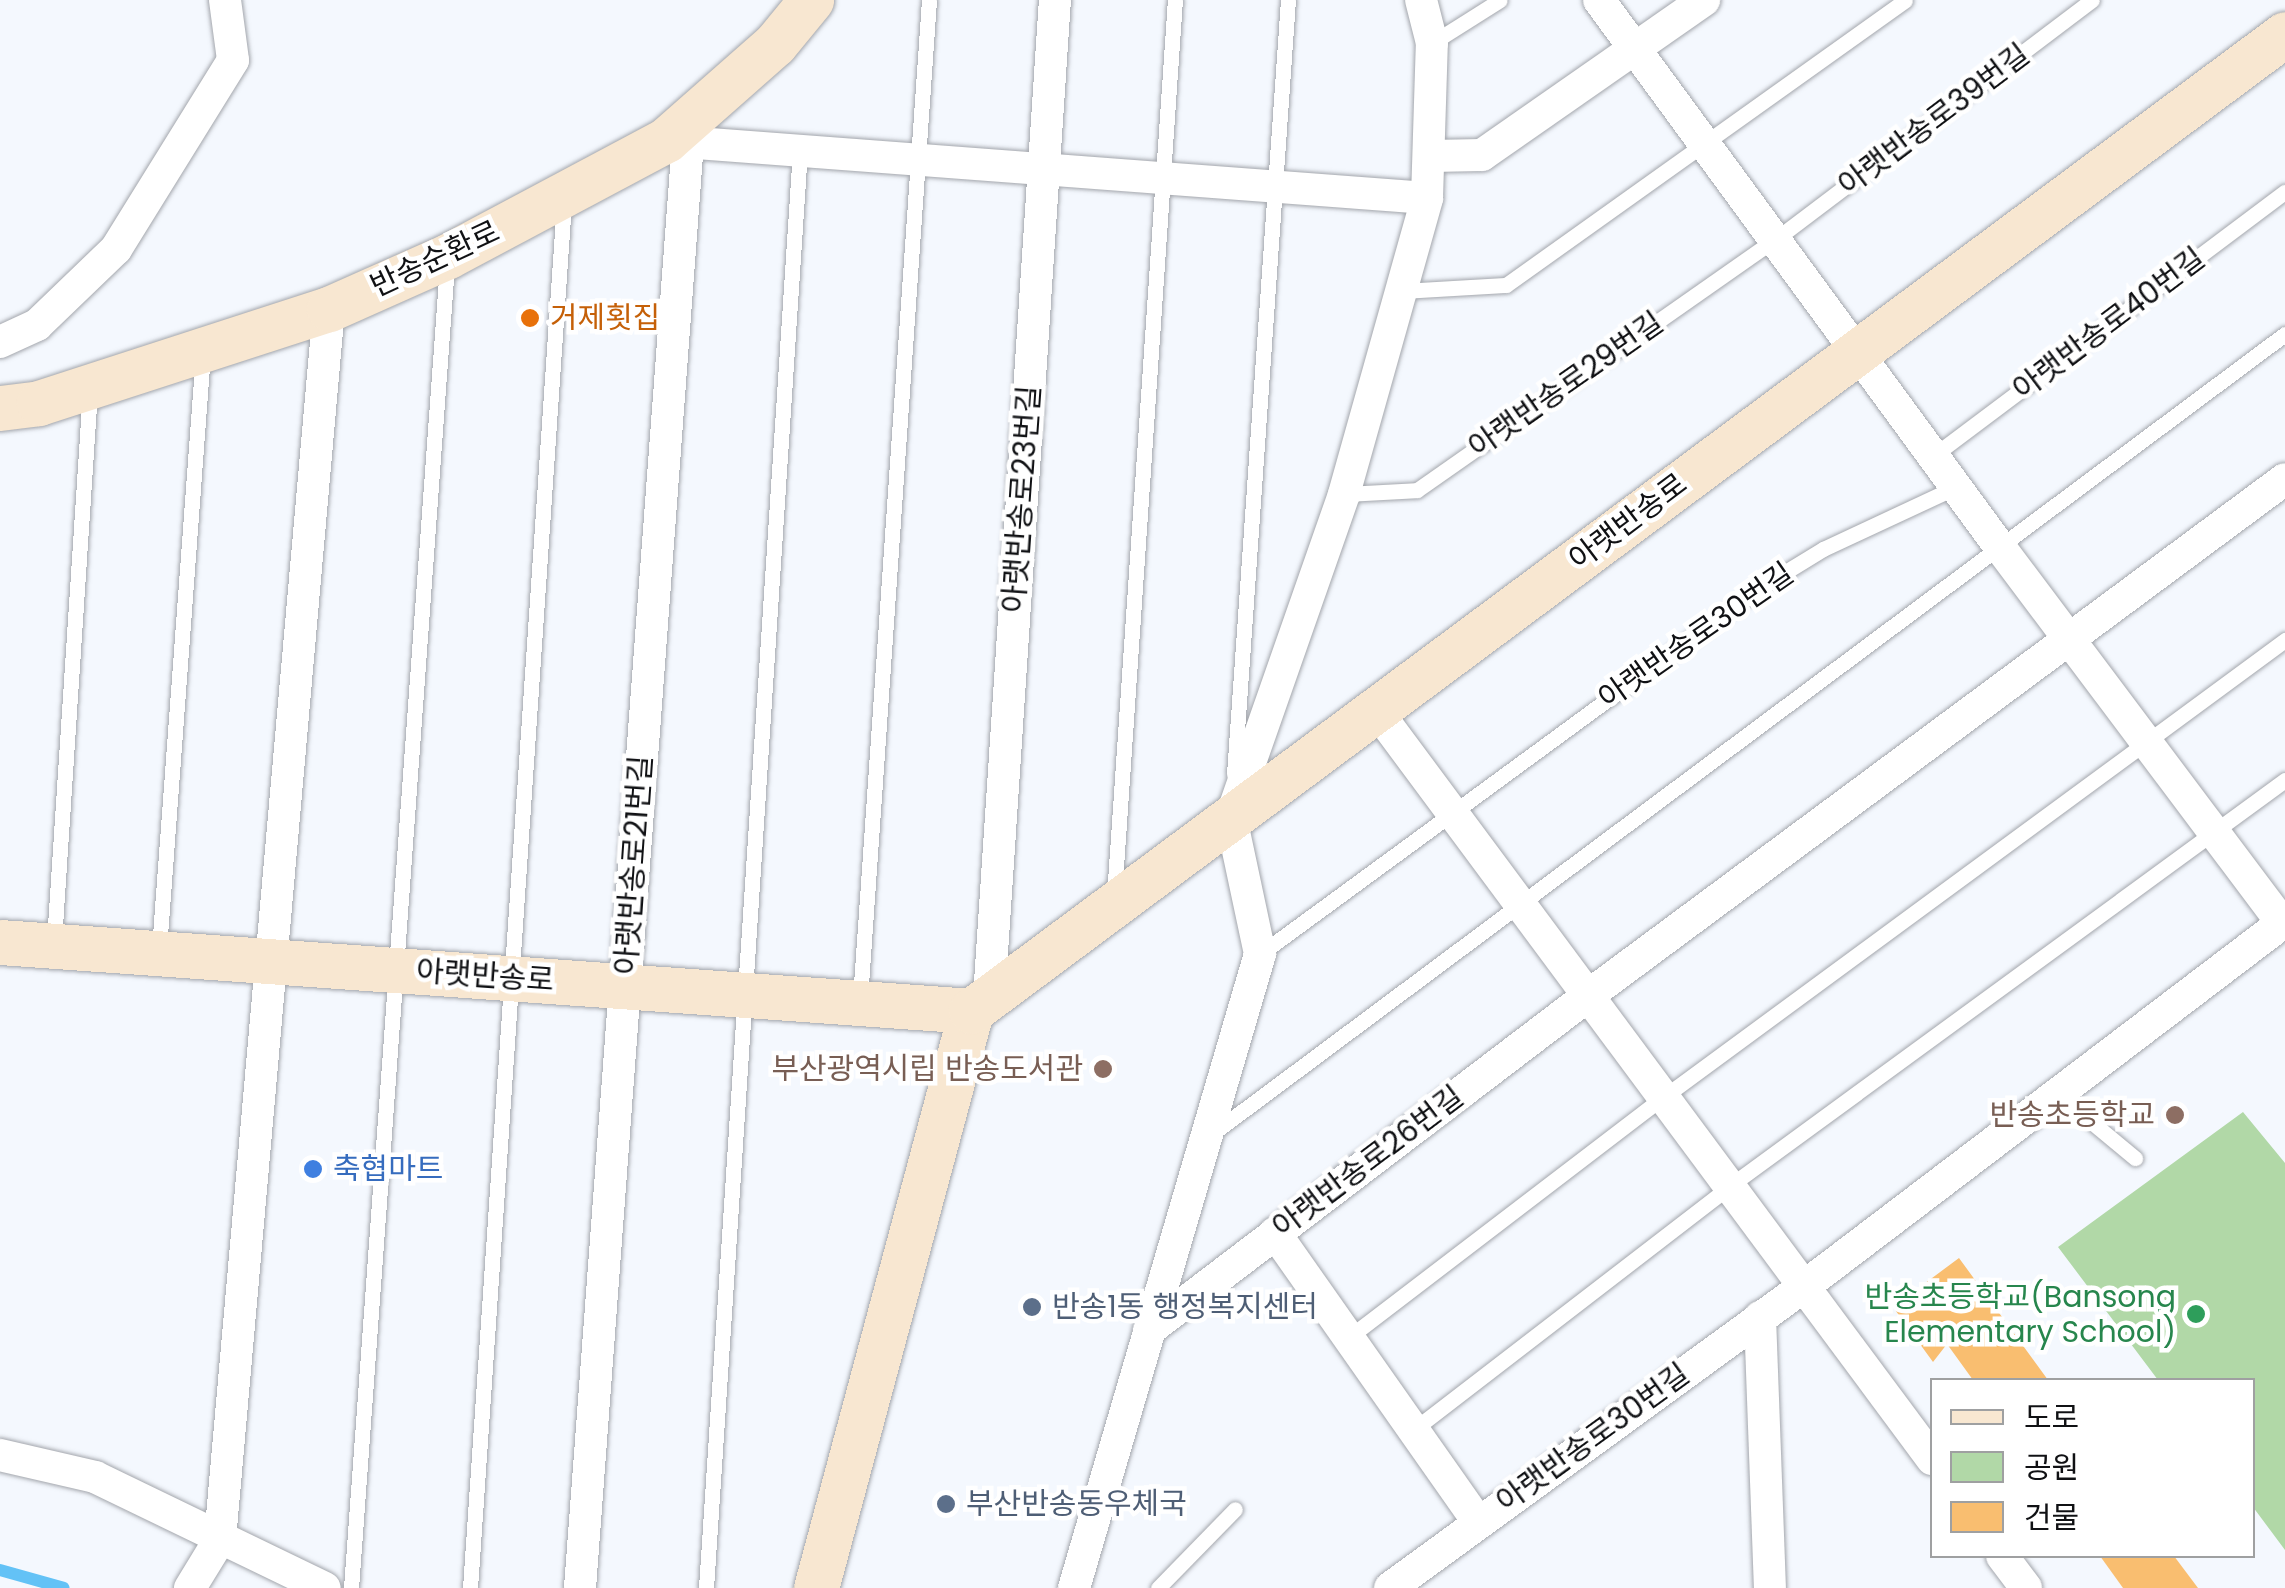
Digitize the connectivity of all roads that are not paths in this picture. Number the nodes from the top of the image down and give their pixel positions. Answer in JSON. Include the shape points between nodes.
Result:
{"nodes":[{"id":1,"x":225,"y":0,"type":"edge"},
{"id":2,"x":811,"y":0,"type":"edge"},
{"id":3,"x":928,"y":0,"type":"edge"},
{"id":4,"x":1055,"y":0,"type":"edge"},
{"id":5,"x":1175,"y":0,"type":"edge"},
{"id":6,"x":1288,"y":0,"type":"edge"},
{"id":7,"x":1421,"y":0,"type":"edge"},
{"id":8,"x":1500,"y":0,"type":"edge"},
{"id":9,"x":1599,"y":0,"type":"edge"},
{"id":10,"x":1704,"y":0,"type":"edge"},
{"id":11,"x":1905,"y":0,"type":"edge"},
{"id":12,"x":2092,"y":0,"type":"edge"},
{"id":13,"x":2285,"y":34,"type":"edge"},
{"id":14,"x":1432,"y":43,"type":"junction"},
{"id":15,"x":1637,"y":50,"type":"junction"},
{"id":16,"x":677,"y":141,"type":"junction"},
{"id":17,"x":1706,"y":146,"type":"junction"},
{"id":18,"x":800,"y":151,"type":"junction"},
{"id":19,"x":1432,"y":156,"type":"junction"},
{"id":20,"x":918,"y":160,"type":"junction"},
{"id":21,"x":1044,"y":169,"type":"junction"},
{"id":22,"x":1162,"y":178,"type":"junction"},
{"id":23,"x":1274,"y":187,"type":"junction"},
{"id":24,"x":2285,"y":192,"type":"edge"},
{"id":25,"x":565,"y":197,"type":"junction"},
{"id":26,"x":1427,"y":198,"type":"junction"},
{"id":27,"x":1776,"y":239,"type":"junction"},
{"id":28,"x":448,"y":256,"type":"junction"},
{"id":29,"x":1401,"y":291,"type":"junction"},
{"id":30,"x":328,"y":309,"type":"junction"},
{"id":31,"x":2285,"y":334,"type":"edge"},
{"id":32,"x":0,"y":342,"type":"edge"},
{"id":33,"x":204,"y":350,"type":"junction"},
{"id":34,"x":1857,"y":352,"type":"junction"},
{"id":35,"x":90,"y":386,"type":"junction"},
{"id":36,"x":0,"y":408,"type":"edge"},
{"id":37,"x":1933,"y":456,"type":"junction"},
{"id":38,"x":2285,"y":478,"type":"edge"},
{"id":39,"x":1956,"y":487,"type":"junction"},
{"id":40,"x":1344,"y":494,"type":"junction"},
{"id":41,"x":1998,"y":546,"type":"junction"},
{"id":42,"x":2068,"y":639,"type":"junction"},
{"id":43,"x":2285,"y":640,"type":"edge"},
{"id":44,"x":1376,"y":710,"type":"junction"},
{"id":45,"x":2145,"y":742,"type":"junction"},
{"id":46,"x":2285,"y":780,"type":"edge"},
{"id":47,"x":1452,"y":810,"type":"junction"},
{"id":48,"x":1231,"y":818,"type":"junction"},
{"id":49,"x":2214,"y":833,"type":"junction"},
{"id":50,"x":1520,"y":902,"type":"junction"},
{"id":51,"x":1113,"y":905,"type":"junction"},
{"id":52,"x":2284,"y":922,"type":"edge"},
{"id":53,"x":0,"y":942,"type":"edge"},
{"id":54,"x":54,"y":946,"type":"junction"},
{"id":55,"x":159,"y":953,"type":"junction"},
{"id":56,"x":1260,"y":954,"type":"junction"},
{"id":57,"x":272,"y":961,"type":"junction"},
{"id":58,"x":396,"y":970,"type":"junction"},
{"id":59,"x":511,"y":978,"type":"junction"},
{"id":60,"x":625,"y":986,"type":"junction"},
{"id":61,"x":745,"y":995,"type":"junction"},
{"id":62,"x":1589,"y":995,"type":"junction"},
{"id":63,"x":859,"y":1002,"type":"junction"},
{"id":64,"x":980,"y":1004,"type":"junction"},
{"id":65,"x":2059,"y":1095,"type":"junction"},
{"id":66,"x":1665,"y":1096,"type":"junction"},
{"id":67,"x":1206,"y":1139,"type":"junction"},
{"id":68,"x":2134,"y":1158,"type":"dead end"},
{"id":69,"x":1731,"y":1185,"type":"junction"},
{"id":70,"x":1275,"y":1232,"type":"junction"},
{"id":71,"x":1806,"y":1285,"type":"junction"},
{"id":72,"x":1760,"y":1317,"type":"junction"},
{"id":73,"x":1149,"y":1330,"type":"junction"},
{"id":74,"x":1348,"y":1338,"type":"junction"},
{"id":75,"x":1412,"y":1430,"type":"junction"},
{"id":76,"x":0,"y":1455,"type":"edge"},
{"id":77,"x":1930,"y":1456,"type":"edge"},
{"id":78,"x":1235,"y":1509,"type":"dead end"},
{"id":79,"x":1478,"y":1522,"type":"junction"},
{"id":80,"x":215,"y":1547,"type":"junction"},
{"id":81,"x":2004,"y":1558,"type":"edge"},
{"id":82,"x":1395,"y":1587,"type":"edge"},
{"id":83,"x":190,"y":1588,"type":"edge"},
{"id":84,"x":325,"y":1588,"type":"edge"},
{"id":85,"x":351,"y":1588,"type":"edge"},
{"id":86,"x":470,"y":1588,"type":"edge"},
{"id":87,"x":580,"y":1588,"type":"edge"},
{"id":88,"x":706,"y":1588,"type":"edge"},
{"id":89,"x":816,"y":1588,"type":"edge"},
{"id":90,"x":1074,"y":1588,"type":"edge"},
{"id":91,"x":1158,"y":1588,"type":"edge"},
{"id":92,"x":1770,"y":1588,"type":"edge"},
{"id":93,"x":2026,"y":1588,"type":"edge"}],
"edges":[{"from":1,"to":32,"type":"street","via":[[233,60],[116,249],[38,325]]},
{"from":2,"to":16,"type":"main road","name":"반송순환로"},
{"from":3,"to":20,"type":"lane"},
{"from":4,"to":21,"type":"street","name":"아랫반송로23번길"},
{"from":5,"to":22,"type":"lane"},
{"from":6,"to":23,"type":"lane"},
{"from":7,"to":14,"type":"street"},
{"from":8,"to":14,"type":"lane"},
{"from":9,"to":15,"type":"street"},
{"from":10,"to":15,"type":"street"},
{"from":11,"to":17,"type":"lane"},
{"from":12,"to":27,"type":"lane","name":"아랫반송로39번길"},
{"from":13,"to":34,"type":"main road","name":"아랫반송로"},
{"from":14,"to":19,"type":"street"},
{"from":15,"to":17,"type":"street"},
{"from":15,"to":19,"type":"street","via":[[1482,155]]},
{"from":16,"to":18,"type":"street"},
{"from":16,"to":25,"type":"main road","name":"반송순환로"},
{"from":16,"to":60,"type":"street","name":"아랫반송로21번길"},
{"from":17,"to":27,"type":"street"},
{"from":17,"to":29,"type":"lane","via":[[1506,284]]},
{"from":18,"to":20,"type":"street"},
{"from":18,"to":61,"type":"lane"},
{"from":19,"to":26,"type":"street"},
{"from":20,"to":21,"type":"street"},
{"from":20,"to":63,"type":"lane"},
{"from":21,"to":22,"type":"street"},
{"from":21,"to":64,"type":"street","name":"아랫반송로23번길"},
{"from":22,"to":23,"type":"street"},
{"from":22,"to":51,"type":"lane"},
{"from":23,"to":26,"type":"street"},
{"from":23,"to":48,"type":"lane"},
{"from":24,"to":37,"type":"lane","name":"아랫반송로40번길"},
{"from":25,"to":28,"type":"main road","name":"반송순환로"},
{"from":25,"to":59,"type":"lane"},
{"from":26,"to":29,"type":"street"},
{"from":27,"to":34,"type":"street"},
{"from":27,"to":40,"type":"lane","name":"아랫반송로29번길","via":[[1417,490]]},
{"from":28,"to":30,"type":"main road","name":"반송순환로"},
{"from":28,"to":58,"type":"lane"},
{"from":29,"to":40,"type":"street"},
{"from":30,"to":33,"type":"main road","name":"반송순환로"},
{"from":30,"to":57,"type":"street"},
{"from":31,"to":41,"type":"lane"},
{"from":33,"to":35,"type":"main road","name":"반송순환로"},
{"from":33,"to":55,"type":"lane"},
{"from":34,"to":37,"type":"street"},
{"from":34,"to":44,"type":"main road","name":"아랫반송로"},
{"from":35,"to":36,"type":"main road","name":"반송순환로"},
{"from":35,"to":54,"type":"lane"},
{"from":37,"to":39,"type":"street"},
{"from":38,"to":42,"type":"street"},
{"from":39,"to":41,"type":"street"},
{"from":39,"to":47,"type":"lane","name":"아랫반송로30번길","via":[[1824,548],[1761,587]]},
{"from":40,"to":48,"type":"street"},
{"from":41,"to":42,"type":"street"},
{"from":41,"to":50,"type":"lane"},
{"from":42,"to":45,"type":"street"},
{"from":42,"to":62,"type":"street"},
{"from":43,"to":45,"type":"lane"},
{"from":44,"to":47,"type":"street"},
{"from":44,"to":48,"type":"main road","name":"아랫반송로"},
{"from":45,"to":49,"type":"street"},
{"from":45,"to":66,"type":"lane"},
{"from":46,"to":49,"type":"lane"},
{"from":47,"to":50,"type":"street"},
{"from":47,"to":56,"type":"lane"},
{"from":48,"to":51,"type":"main road","name":"아랫반송로"},
{"from":48,"to":56,"type":"street"},
{"from":49,"to":52,"type":"street"},
{"from":49,"to":69,"type":"lane"},
{"from":50,"to":62,"type":"street"},
{"from":50,"to":67,"type":"lane"},
{"from":51,"to":64,"type":"main road","name":"아랫반송로"},
{"from":52,"to":65,"type":"street","name":"아랫반송로30번길"},
{"from":53,"to":54,"type":"main road","name":"아랫반송로"},
{"from":54,"to":55,"type":"main road","name":"아랫반송로"},
{"from":55,"to":57,"type":"main road","name":"아랫반송로"},
{"from":56,"to":67,"type":"street"},
{"from":57,"to":58,"type":"main road","name":"아랫반송로"},
{"from":57,"to":80,"type":"street"},
{"from":58,"to":59,"type":"main road","name":"아랫반송로"},
{"from":58,"to":85,"type":"lane"},
{"from":59,"to":60,"type":"main road","name":"아랫반송로"},
{"from":59,"to":86,"type":"lane"},
{"from":60,"to":61,"type":"main road","name":"아랫반송로"},
{"from":60,"to":87,"type":"street","name":"아랫반송로21번길"},
{"from":61,"to":63,"type":"main road","name":"아랫반송로"},
{"from":61,"to":88,"type":"lane"},
{"from":62,"to":66,"type":"street"},
{"from":62,"to":70,"type":"street","name":"아랫반송로26번길"},
{"from":63,"to":64,"type":"main road","name":"아랫반송로"},
{"from":64,"to":89,"type":"main road"},
{"from":65,"to":68,"type":"lane"},
{"from":65,"to":71,"type":"street","name":"아랫반송로30번길"},
{"from":66,"to":69,"type":"street"},
{"from":66,"to":74,"type":"lane"},
{"from":67,"to":73,"type":"street"},
{"from":69,"to":71,"type":"street"},
{"from":69,"to":75,"type":"lane"},
{"from":70,"to":73,"type":"street","name":"아랫반송로26번길"},
{"from":70,"to":74,"type":"street"},
{"from":71,"to":72,"type":"street","name":"아랫반송로30번길"},
{"from":71,"to":77,"type":"street"},
{"from":72,"to":79,"type":"street","name":"아랫반송로30번길"},
{"from":72,"to":92,"type":"street"},
{"from":73,"to":90,"type":"street"},
{"from":74,"to":75,"type":"street"},
{"from":75,"to":79,"type":"street"},
{"from":76,"to":80,"type":"street","via":[[95,1476]]},
{"from":78,"to":91,"type":"lane"},
{"from":79,"to":82,"type":"street"},
{"from":80,"to":83,"type":"street"},
{"from":80,"to":84,"type":"street"},
{"from":81,"to":93,"type":"street"}]}
